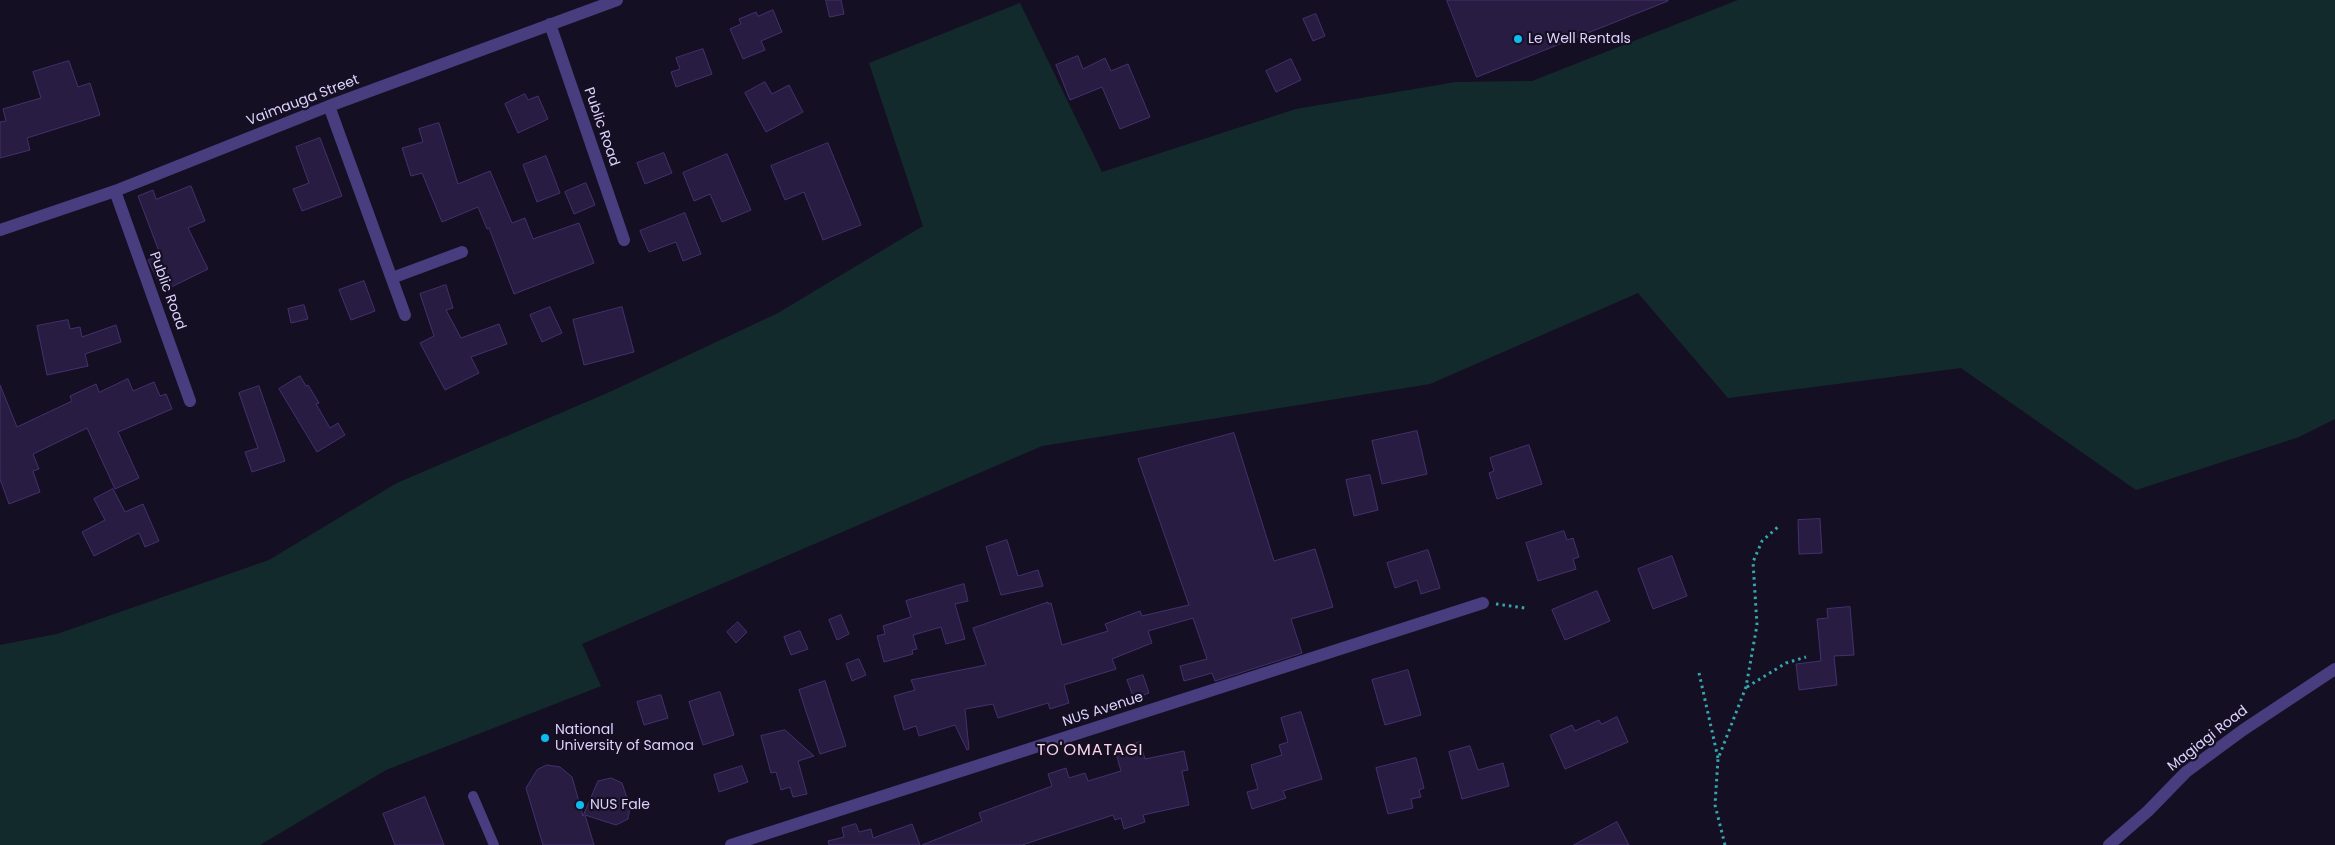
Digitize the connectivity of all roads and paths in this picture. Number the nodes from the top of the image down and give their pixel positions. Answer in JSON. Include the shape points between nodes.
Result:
{"nodes":[{"id":1,"x":617,"y":0,"type":"edge"},
{"id":2,"x":550,"y":24,"type":"junction"},
{"id":3,"x":329,"y":106,"type":"junction"},
{"id":4,"x":115,"y":191,"type":"junction"},
{"id":5,"x":0,"y":230,"type":"edge"},
{"id":6,"x":624,"y":240,"type":"dead end"},
{"id":7,"x":462,"y":252,"type":"dead end"},
{"id":8,"x":392,"y":278,"type":"junction"},
{"id":9,"x":405,"y":315,"type":"dead end"},
{"id":10,"x":190,"y":401,"type":"dead end"},
{"id":11,"x":1779,"y":526,"type":"dead end"},
{"id":12,"x":1483,"y":602,"type":"joint"},
{"id":13,"x":1525,"y":608,"type":"dead end"},
{"id":14,"x":1806,"y":657,"type":"dead end"},
{"id":15,"x":2335,"y":669,"type":"edge"},
{"id":16,"x":1699,"y":673,"type":"dead end"},
{"id":17,"x":1746,"y":687,"type":"junction"},
{"id":18,"x":1718,"y":759,"type":"junction"},
{"id":19,"x":473,"y":796,"type":"dead end"},
{"id":20,"x":494,"y":845,"type":"edge"},
{"id":21,"x":732,"y":845,"type":"edge"},
{"id":22,"x":1724,"y":845,"type":"edge"},
{"id":23,"x":2108,"y":845,"type":"edge"}],
"edges":[{"from":1,"to":2,"type":"street","name":"Vaimauga Street"},
{"from":2,"to":3,"type":"street","name":"Vaimauga Street"},
{"from":2,"to":6,"type":"street","name":"Public Road"},
{"from":3,"to":4,"type":"street","name":"Vaimauga Street"},
{"from":3,"to":8,"type":"street"},
{"from":4,"to":5,"type":"street","name":"Vaimauga Street"},
{"from":4,"to":10,"type":"street","name":"Public Road"},
{"from":7,"to":8,"type":"street"},
{"from":8,"to":9,"type":"street"},
{"from":11,"to":17,"type":"path","via":[[1762,541],[1753,562],[1757,625]]},
{"from":12,"to":13,"type":"path"},
{"from":12,"to":21,"type":"street","name":"NUS Avenue"},
{"from":14,"to":17,"type":"path","via":[[1786,663]]},
{"from":15,"to":23,"type":"street","name":"Magiagi Road","via":[[2186,772],[2148,811]]},
{"from":16,"to":18,"type":"path"},
{"from":17,"to":18,"type":"path"},
{"from":18,"to":22,"type":"path","via":[[1715,805]]},
{"from":19,"to":20,"type":"lane"}]}
